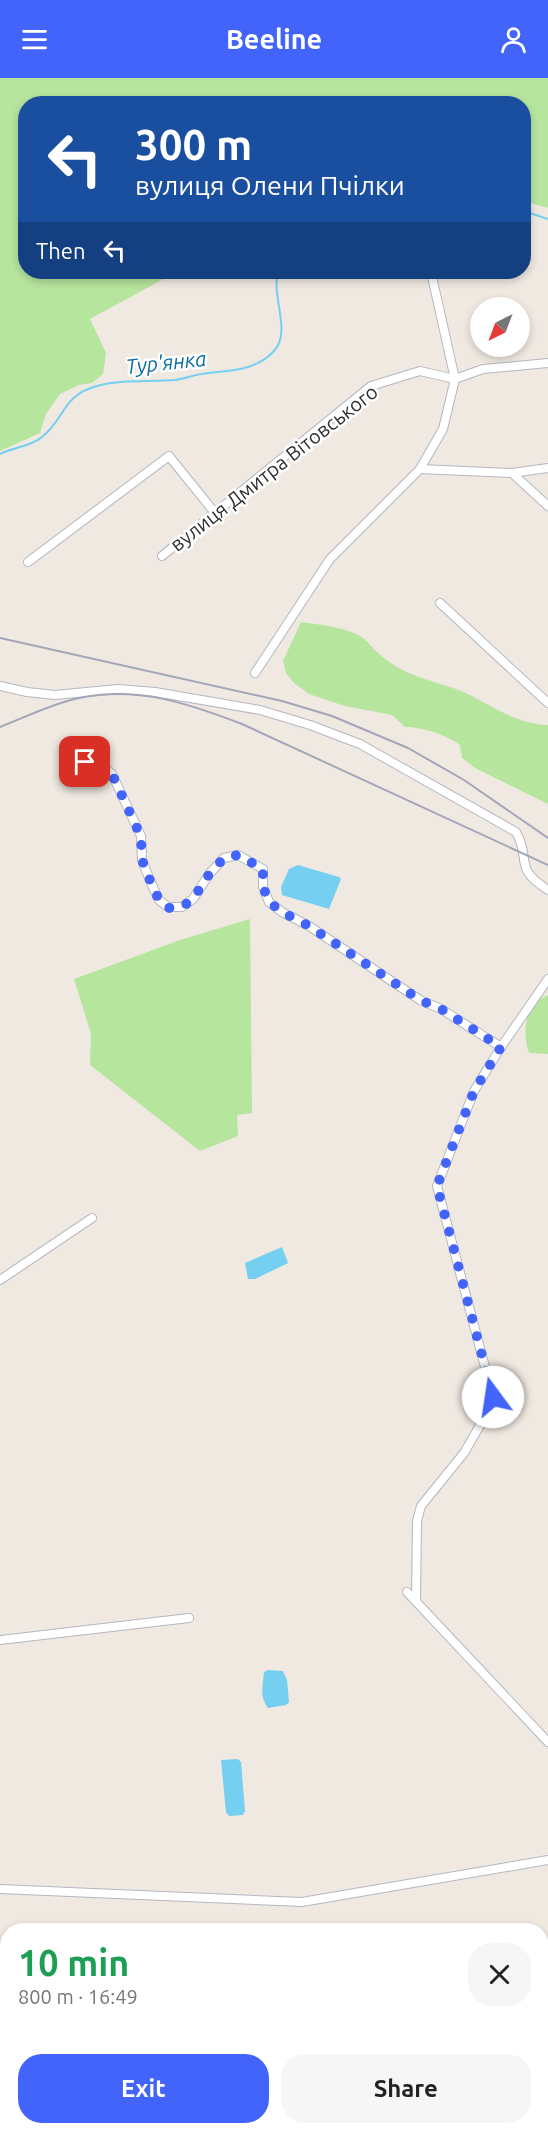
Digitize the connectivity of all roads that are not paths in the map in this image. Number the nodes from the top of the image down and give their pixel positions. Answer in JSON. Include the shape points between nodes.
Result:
{"nodes":[{"id":1,"x":433,"y":279,"type":"edge"},
{"id":2,"x":548,"y":363,"type":"edge"},
{"id":3,"x":455,"y":379,"type":"junction"},
{"id":4,"x":548,"y":468,"type":"edge"},
{"id":5,"x":420,"y":469,"type":"junction"},
{"id":6,"x":512,"y":473,"type":"junction"},
{"id":7,"x":548,"y":506,"type":"edge"},
{"id":8,"x":215,"y":513,"type":"junction"},
{"id":9,"x":162,"y":556,"type":"dead end"},
{"id":10,"x":28,"y":562,"type":"dead end"},
{"id":11,"x":440,"y":603,"type":"dead end"},
{"id":12,"x":255,"y":673,"type":"dead end"},
{"id":13,"x":0,"y":686,"type":"edge"},
{"id":14,"x":548,"y":703,"type":"edge"},
{"id":15,"x":85,"y":762,"type":"dead end"},
{"id":16,"x":548,"y":890,"type":"edge"},
{"id":17,"x":548,"y":979,"type":"edge"},
{"id":18,"x":501,"y":1047,"type":"junction"},
{"id":19,"x":92,"y":1218,"type":"dead end"},
{"id":20,"x":0,"y":1280,"type":"edge"},
{"id":21,"x":407,"y":1592,"type":"dead end"},
{"id":22,"x":417,"y":1600,"type":"junction"},
{"id":23,"x":189,"y":1618,"type":"dead end"},
{"id":24,"x":0,"y":1640,"type":"edge"},
{"id":25,"x":548,"y":1742,"type":"edge"},
{"id":26,"x":548,"y":1860,"type":"edge"},
{"id":27,"x":0,"y":1889,"type":"edge"}],
"edges":[{"from":1,"to":3,"type":"street"},
{"from":2,"to":3,"type":"street","via":[[483,369]]},
{"from":3,"to":5,"type":"street","via":[[443,429]]},
{"from":3,"to":8,"type":"street","name":"вулиця Дмитра Вітовського","via":[[420,371],[371,386]]},
{"from":4,"to":6,"type":"street"},
{"from":5,"to":6,"type":"street"},
{"from":5,"to":12,"type":"street","via":[[330,559]]},
{"from":6,"to":7,"type":"street"},
{"from":8,"to":9,"type":"street","name":"вулиця Дмитра Вітовського"},
{"from":8,"to":10,"type":"street","via":[[169,456]]},
{"from":11,"to":14,"type":"street"},
{"from":13,"to":16,"type":"street","via":[[55,695],[118,689],[155,692],[260,710],[310,725],[360,744],[516,832],[522,842],[527,874]]},
{"from":15,"to":18,"type":"street","via":[[102,765],[112,774],[141,837],[142,860],[151,883],[168,908],[182,907],[193,899],[224,858],[238,855],[263,869],[263,887],[269,902],[282,912]]},
{"from":17,"to":18,"type":"street"},
{"from":18,"to":22,"type":"street","via":[[474,1091],[437,1186],[493,1397],[464,1453],[421,1506],[417,1521]]},
{"from":19,"to":20,"type":"street"},
{"from":21,"to":22,"type":"street"},
{"from":22,"to":25,"type":"street"},
{"from":23,"to":24,"type":"street"},
{"from":26,"to":27,"type":"street","via":[[302,1902]]}]}
